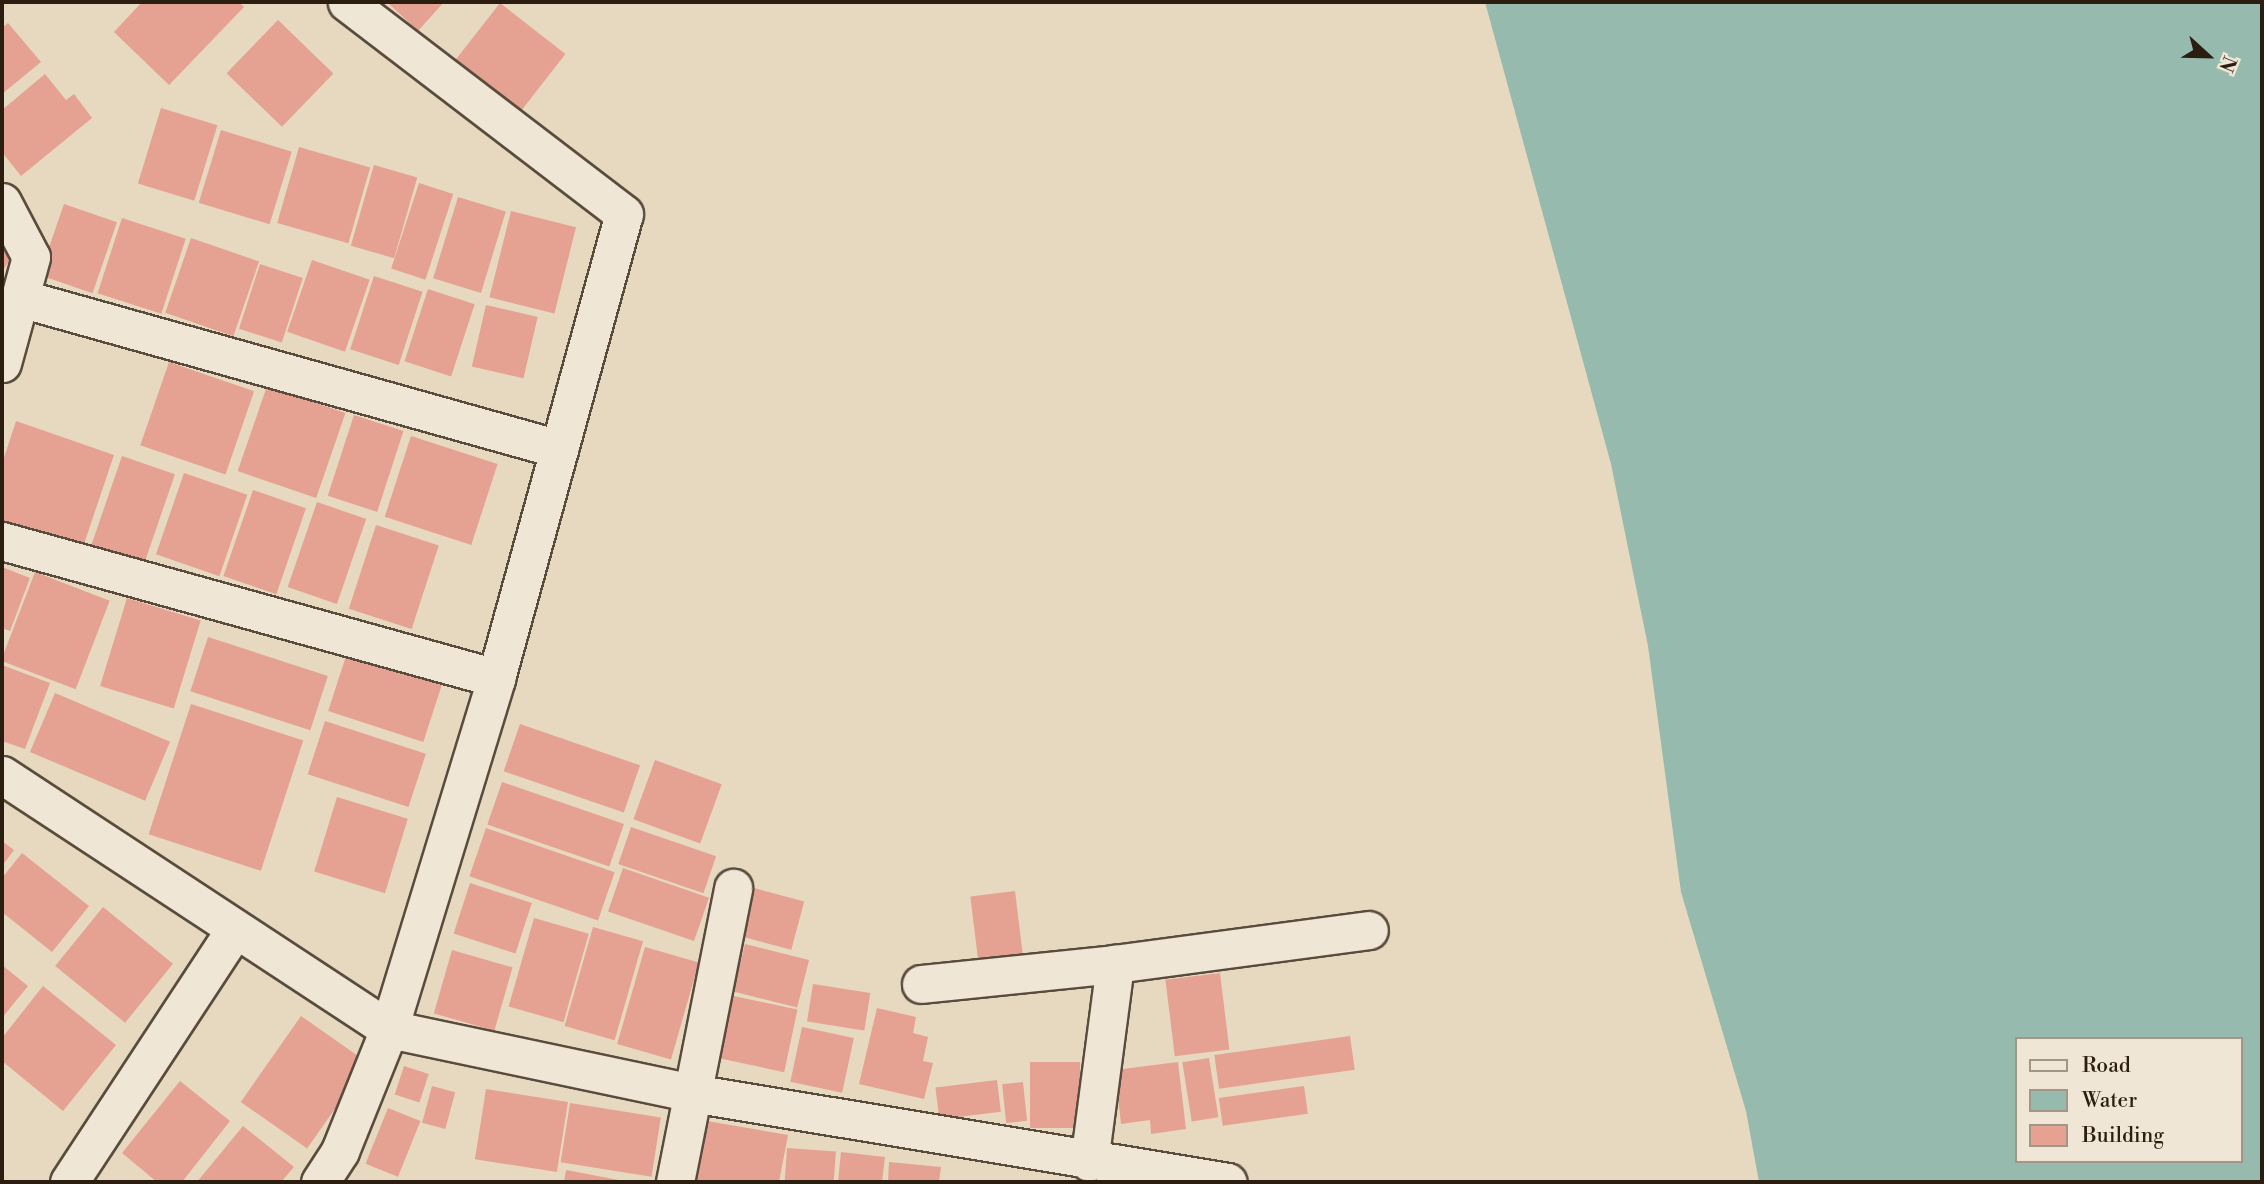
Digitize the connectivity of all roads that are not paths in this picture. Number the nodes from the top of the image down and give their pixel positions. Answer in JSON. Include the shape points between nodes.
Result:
{"nodes":[{"id":1,"x":348,"y":2,"type":"edge"},
{"id":2,"x":2,"y":202,"type":"edge"},
{"id":3,"x":20,"y":298,"type":"junction"},
{"id":4,"x":2,"y":363,"type":"edge"},
{"id":5,"x":559,"y":449,"type":"junction"},
{"id":6,"x":2,"y":541,"type":"edge"},
{"id":7,"x":496,"y":678,"type":"junction"},
{"id":8,"x":2,"y":775,"type":"edge"},
{"id":9,"x":733,"y":888,"type":"dead end"},
{"id":10,"x":1369,"y":930,"type":"dead end"},
{"id":11,"x":234,"y":931,"type":"junction"},
{"id":12,"x":1115,"y":964,"type":"junction"},
{"id":13,"x":920,"y":984,"type":"dead end"},
{"id":14,"x":389,"y":1029,"type":"junction"},
{"id":15,"x":692,"y":1093,"type":"junction"},
{"id":16,"x":1089,"y":1162,"type":"junction"},
{"id":17,"x":69,"y":1182,"type":"edge"},
{"id":18,"x":320,"y":1182,"type":"edge"},
{"id":19,"x":675,"y":1182,"type":"edge"},
{"id":20,"x":1228,"y":1182,"type":"edge"}],
"edges":[{"from":1,"to":5,"type":"street","via":[[624,214]]},
{"from":2,"to":3,"type":"street","via":[[31,257]]},
{"from":3,"to":4,"type":"street"},
{"from":3,"to":5,"type":"street"},
{"from":5,"to":7,"type":"street"},
{"from":6,"to":7,"type":"street"},
{"from":7,"to":14,"type":"street"},
{"from":8,"to":11,"type":"street"},
{"from":9,"to":15,"type":"street"},
{"from":10,"to":12,"type":"street"},
{"from":11,"to":14,"type":"street"},
{"from":11,"to":17,"type":"street"},
{"from":12,"to":13,"type":"street"},
{"from":12,"to":16,"type":"street"},
{"from":14,"to":15,"type":"street"},
{"from":14,"to":18,"type":"street","via":[[340,1150]]},
{"from":15,"to":16,"type":"street"},
{"from":15,"to":19,"type":"street"},
{"from":16,"to":20,"type":"street"}]}
